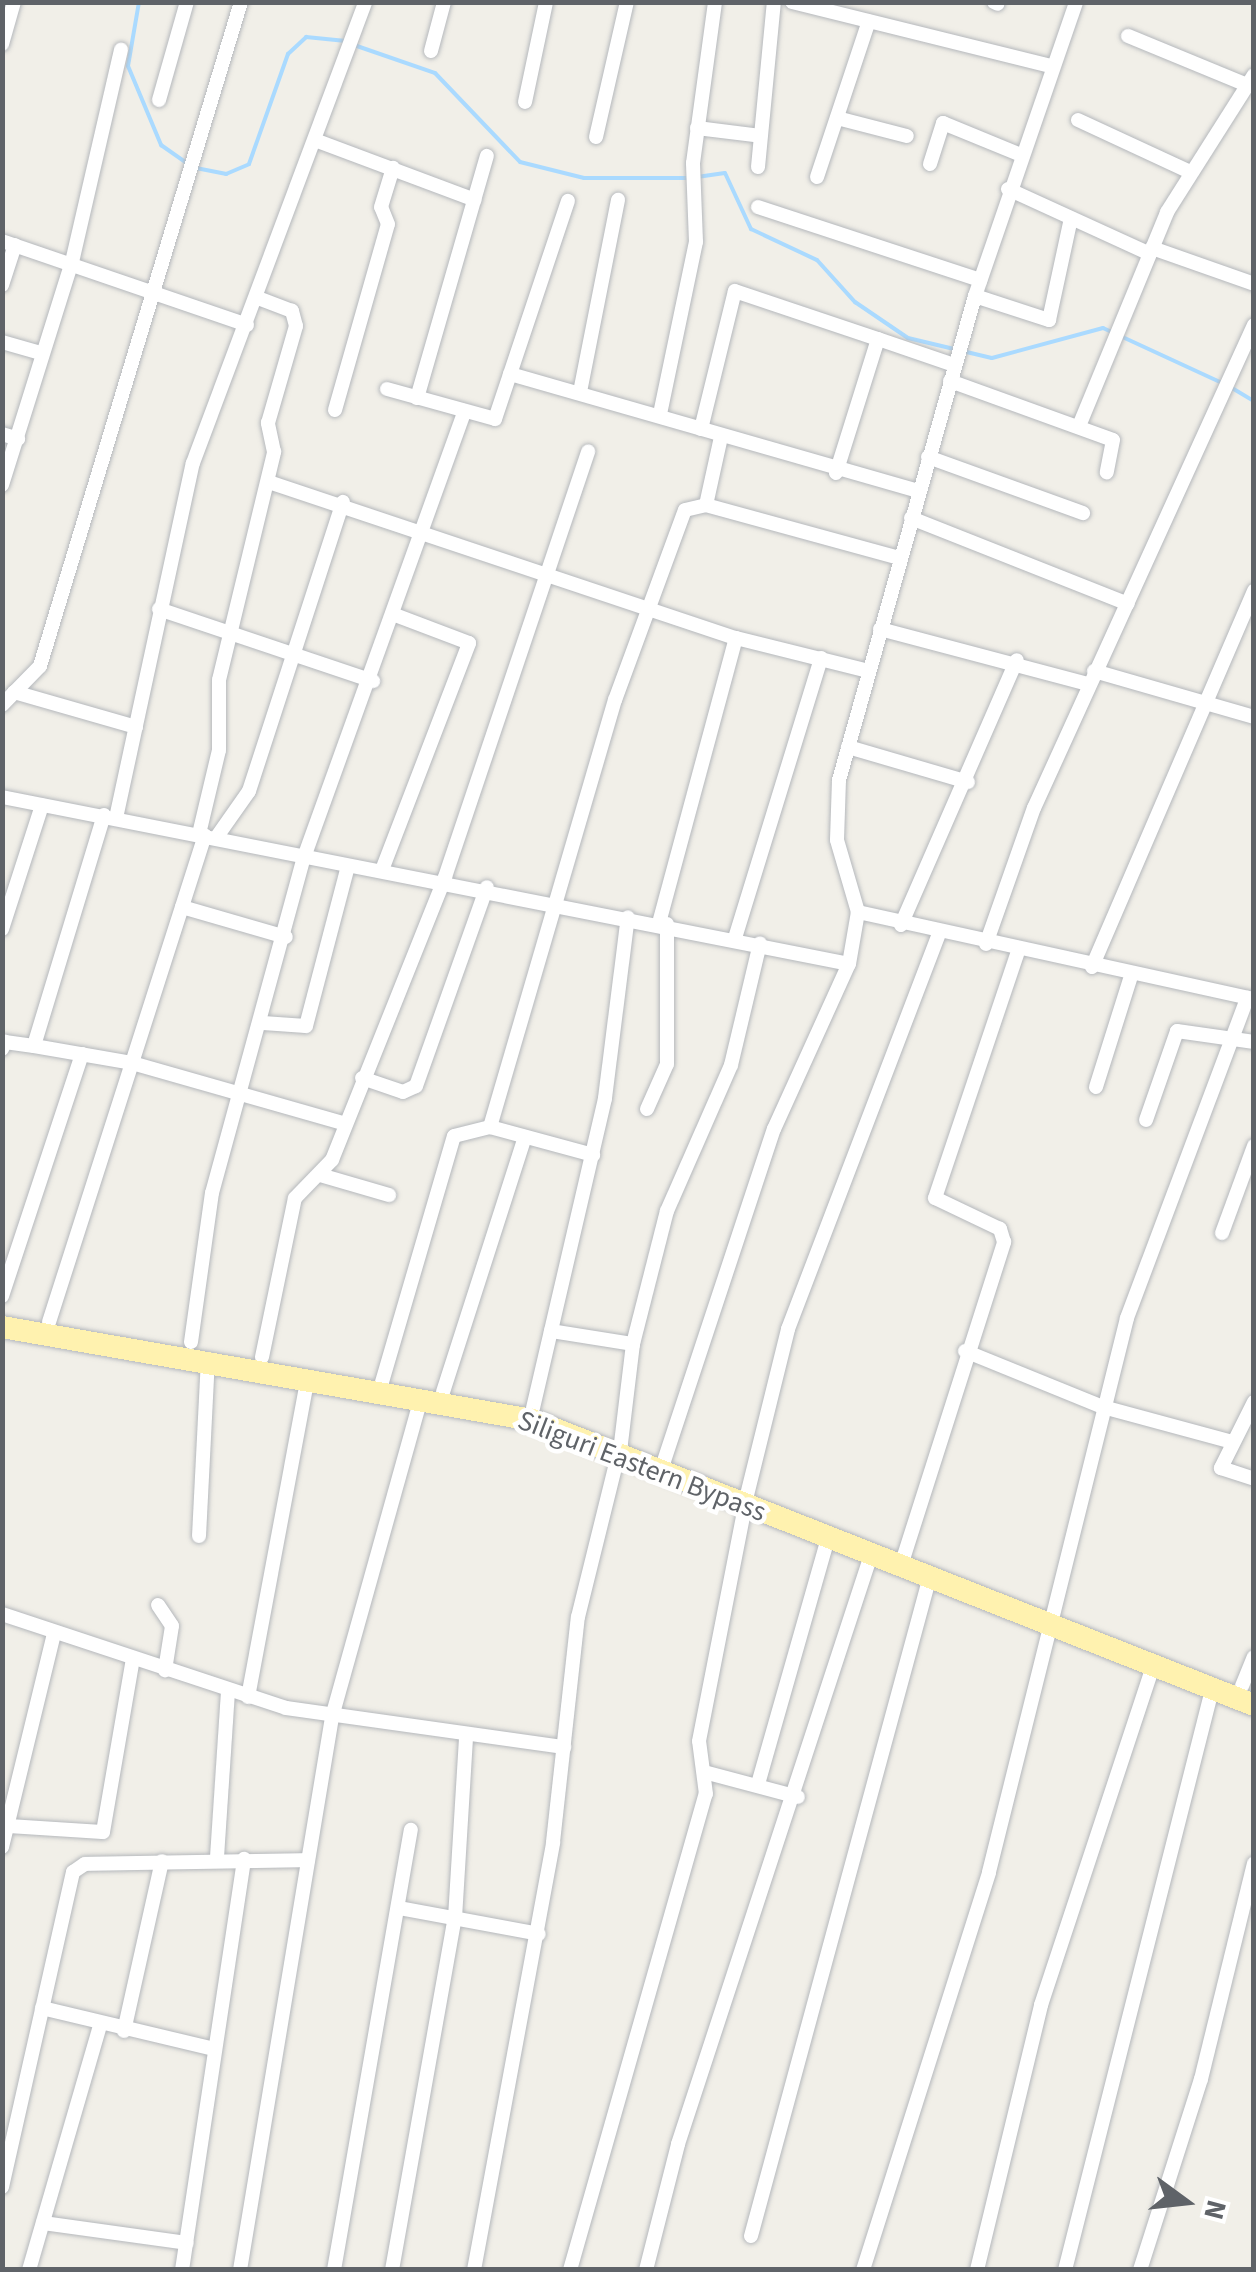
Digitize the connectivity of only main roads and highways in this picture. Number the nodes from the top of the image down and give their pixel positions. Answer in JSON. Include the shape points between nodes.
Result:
{"nodes":[{"id":1,"x":2,"y":1316,"type":"edge"},
{"id":2,"x":2,"y":1328,"type":"edge"},
{"id":3,"x":200,"y":1350,"type":"junction"},
{"id":4,"x":620,"y":1449,"type":"junction"},
{"id":5,"x":746,"y":1500,"type":"junction"},
{"id":6,"x":1052,"y":1622,"type":"junction"},
{"id":7,"x":1250,"y":1694,"type":"edge"}],
"edges":[{"from":1,"to":3,"type":"main road","name":"Siliguri Eastern Bypass"},
{"from":2,"to":3,"type":"main road","name":"Siliguri Eastern Bypass"},
{"from":3,"to":4,"type":"main road","name":"Siliguri Eastern Bypass","via":[[307,1380],[532,1420]]},
{"from":3,"to":4,"type":"main road","name":"Siliguri Eastern Bypass","via":[[533,1408]]},
{"from":4,"to":5,"type":"main road","name":"Siliguri Eastern Bypass"},
{"from":4,"to":5,"type":"main road","name":"Siliguri Eastern Bypass"},
{"from":5,"to":6,"type":"main road","name":"Siliguri Eastern Bypass","via":[[904,1556]]},
{"from":5,"to":6,"type":"main road","name":"Siliguri Eastern Bypass","via":[[929,1580]]},
{"from":6,"to":7,"type":"main road","name":"Siliguri Eastern Bypass"},
{"from":6,"to":7,"type":"main road","name":"Siliguri Eastern Bypass","via":[[1212,1690]]}]}
